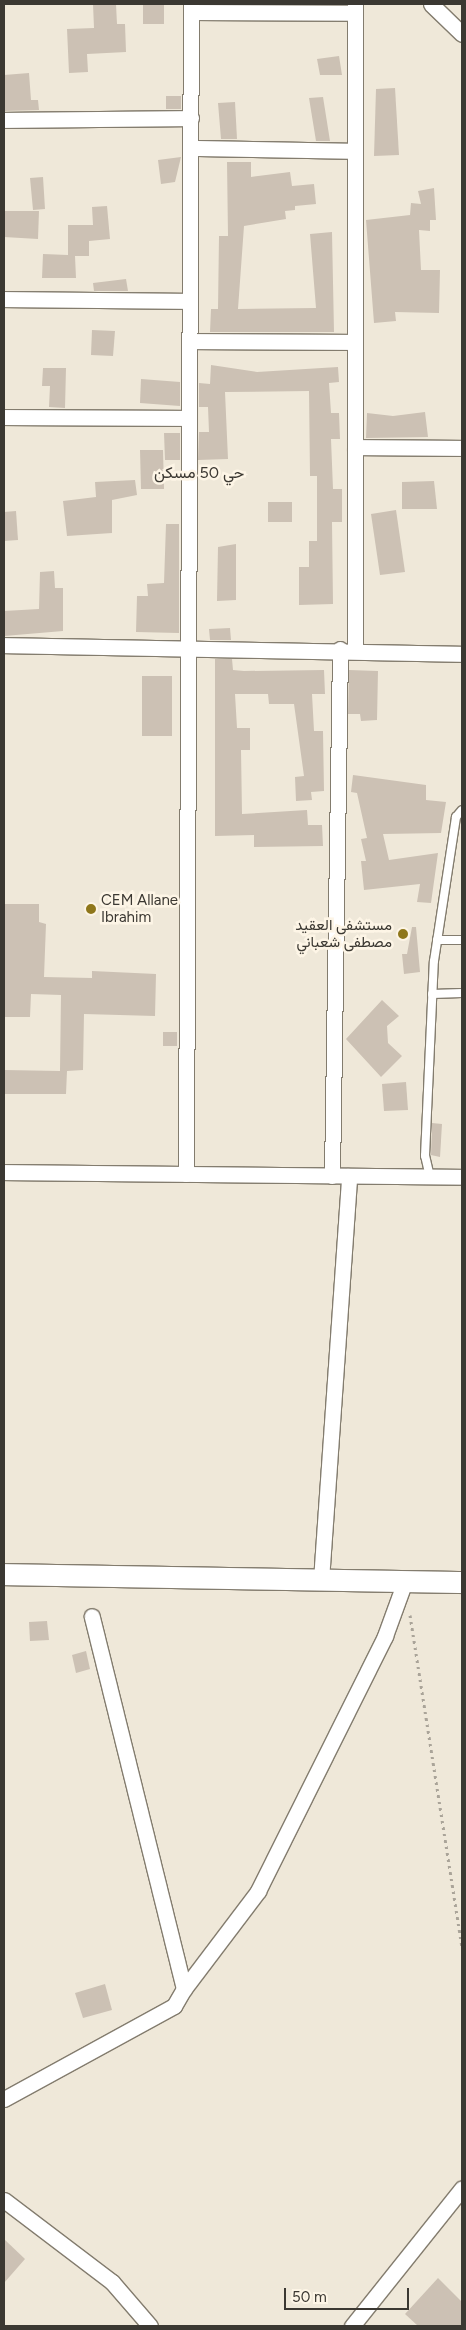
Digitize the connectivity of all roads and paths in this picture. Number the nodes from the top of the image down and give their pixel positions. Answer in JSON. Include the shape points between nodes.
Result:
{"nodes":[{"id":1,"x":431,"y":4,"type":"edge"},
{"id":2,"x":191,"y":8,"type":"edge"},
{"id":3,"x":355,"y":9,"type":"edge"},
{"id":4,"x":462,"y":34,"type":"edge"},
{"id":5,"x":191,"y":118,"type":"junction"},
{"id":6,"x":4,"y":120,"type":"edge"},
{"id":7,"x":191,"y":148,"type":"junction"},
{"id":8,"x":355,"y":151,"type":"junction"},
{"id":9,"x":4,"y":299,"type":"edge"},
{"id":10,"x":190,"y":301,"type":"junction"},
{"id":11,"x":190,"y":341,"type":"junction"},
{"id":12,"x":355,"y":342,"type":"junction"},
{"id":13,"x":4,"y":417,"type":"edge"},
{"id":14,"x":189,"y":418,"type":"junction"},
{"id":15,"x":355,"y":447,"type":"junction"},
{"id":16,"x":462,"y":448,"type":"edge"},
{"id":17,"x":4,"y":645,"type":"edge"},
{"id":18,"x":188,"y":647,"type":"junction"},
{"id":19,"x":348,"y":649,"type":"junction"},
{"id":20,"x":462,"y":654,"type":"edge"},
{"id":21,"x":462,"y":810,"type":"edge"},
{"id":22,"x":437,"y":940,"type":"junction"},
{"id":23,"x":462,"y":940,"type":"edge"},
{"id":24,"x":462,"y":993,"type":"edge"},
{"id":25,"x":432,"y":994,"type":"junction"},
{"id":26,"x":4,"y":1172,"type":"edge"},
{"id":27,"x":186,"y":1174,"type":"junction"},
{"id":28,"x":332,"y":1176,"type":"junction"},
{"id":29,"x":349,"y":1176,"type":"junction"},
{"id":30,"x":430,"y":1177,"type":"junction"},
{"id":31,"x":462,"y":1177,"type":"edge"},
{"id":32,"x":4,"y":1574,"type":"edge"},
{"id":33,"x":321,"y":1580,"type":"junction"},
{"id":34,"x":405,"y":1581,"type":"junction"},
{"id":35,"x":462,"y":1582,"type":"edge"},
{"id":36,"x":409,"y":1610,"type":"dead end"},
{"id":37,"x":92,"y":1616,"type":"dead end"},
{"id":38,"x":462,"y":1948,"type":"edge"},
{"id":39,"x":184,"y":1990,"type":"junction"},
{"id":40,"x":4,"y":2099,"type":"edge"},
{"id":41,"x":462,"y":2188,"type":"edge"},
{"id":42,"x":4,"y":2200,"type":"edge"},
{"id":43,"x":150,"y":2326,"type":"edge"},
{"id":44,"x":352,"y":2326,"type":"edge"}],
"edges":[{"from":1,"to":4,"type":"street"},
{"from":2,"to":3,"type":"street"},
{"from":2,"to":5,"type":"street"},
{"from":3,"to":8,"type":"street"},
{"from":5,"to":6,"type":"street"},
{"from":5,"to":7,"type":"street"},
{"from":7,"to":8,"type":"street"},
{"from":7,"to":10,"type":"street"},
{"from":8,"to":12,"type":"street"},
{"from":9,"to":10,"type":"street"},
{"from":10,"to":11,"type":"street"},
{"from":11,"to":12,"type":"street"},
{"from":11,"to":14,"type":"street"},
{"from":12,"to":15,"type":"street"},
{"from":13,"to":14,"type":"street"},
{"from":14,"to":18,"type":"street"},
{"from":15,"to":16,"type":"street"},
{"from":15,"to":19,"type":"street"},
{"from":17,"to":18,"type":"street"},
{"from":18,"to":19,"type":"street"},
{"from":18,"to":27,"type":"street"},
{"from":19,"to":20,"type":"street"},
{"from":19,"to":28,"type":"street"},
{"from":21,"to":22,"type":"lane","via":[[456,817]]},
{"from":22,"to":23,"type":"lane"},
{"from":22,"to":25,"type":"lane"},
{"from":24,"to":25,"type":"lane"},
{"from":25,"to":30,"type":"lane","via":[[425,1156]]},
{"from":26,"to":27,"type":"street"},
{"from":27,"to":28,"type":"street"},
{"from":28,"to":29,"type":"street"},
{"from":29,"to":30,"type":"street"},
{"from":29,"to":33,"type":"street"},
{"from":30,"to":31,"type":"street"},
{"from":32,"to":33,"type":"main road"},
{"from":33,"to":34,"type":"main road"},
{"from":34,"to":35,"type":"main road"},
{"from":34,"to":39,"type":"street","via":[[385,1636],[258,1890]]},
{"from":36,"to":38,"type":"path"},
{"from":37,"to":39,"type":"street"},
{"from":39,"to":40,"type":"street","via":[[174,2006]]},
{"from":41,"to":44,"type":"street"},
{"from":42,"to":43,"type":"street","via":[[112,2282]]}]}
